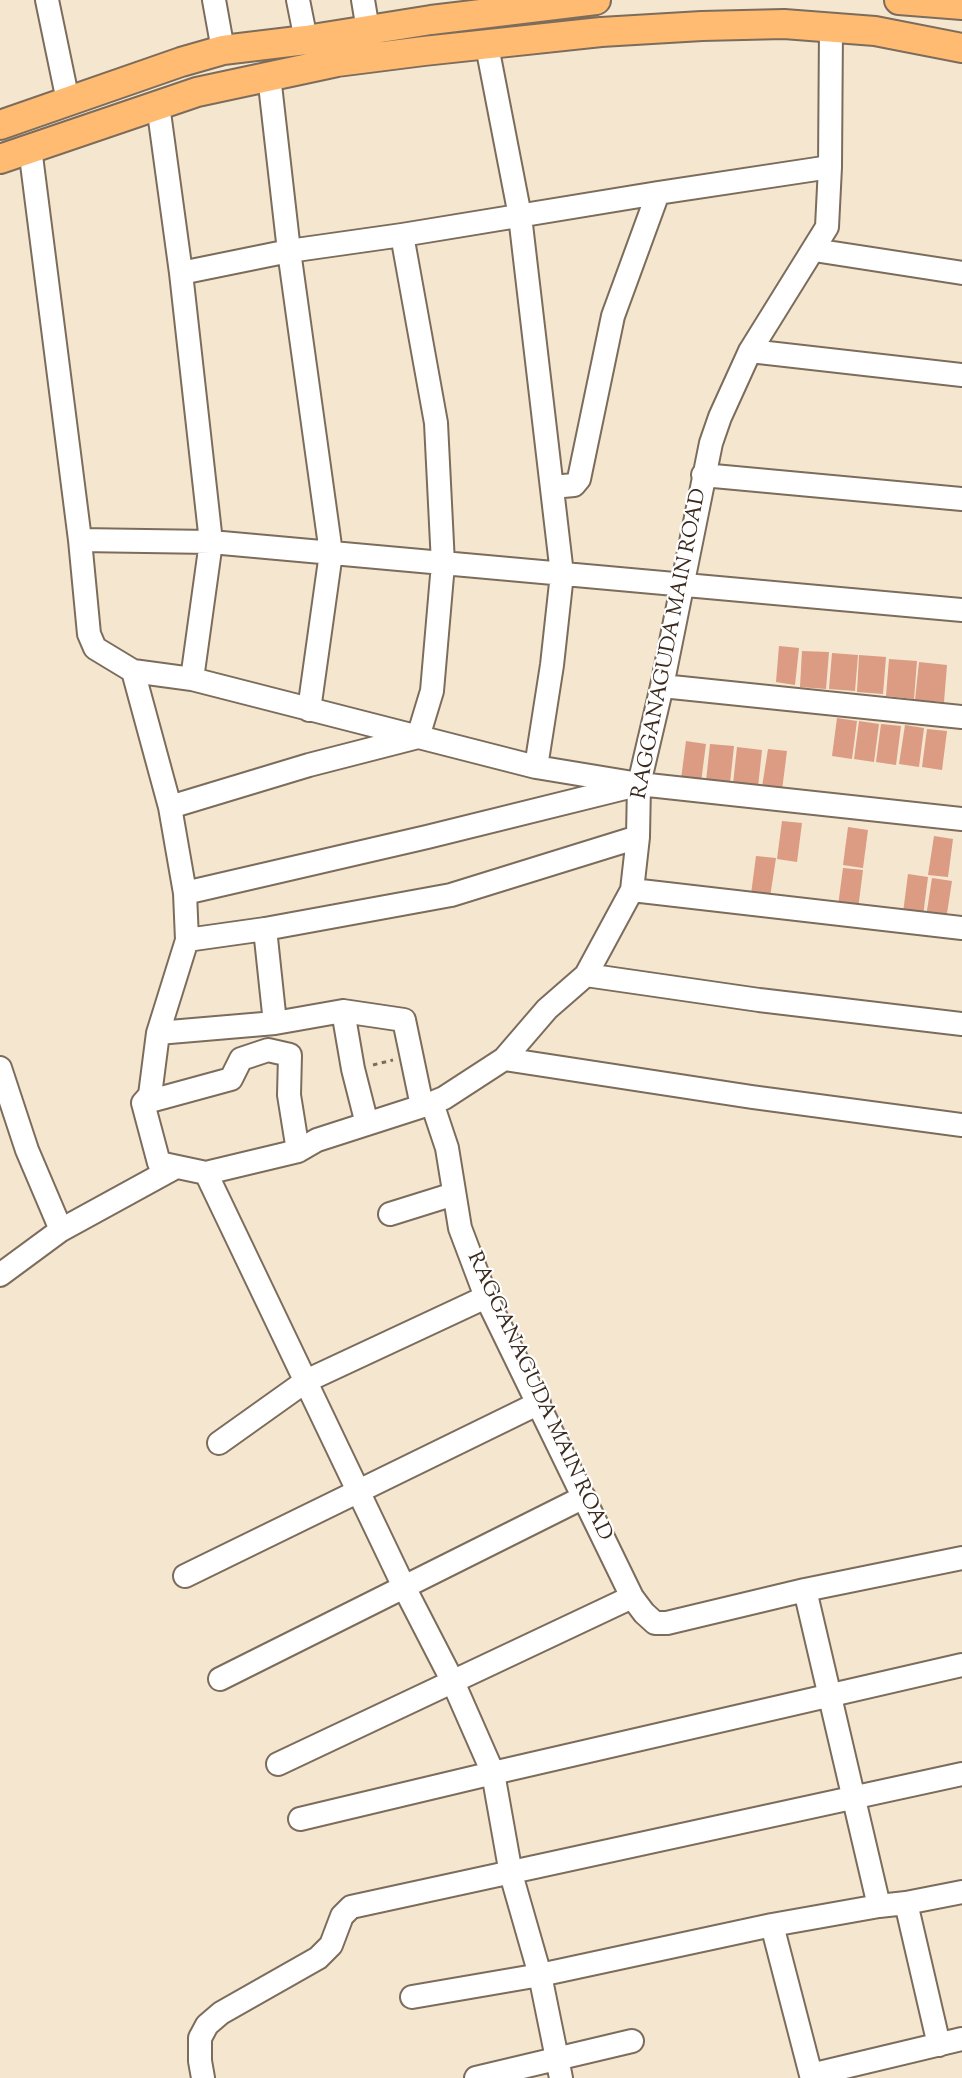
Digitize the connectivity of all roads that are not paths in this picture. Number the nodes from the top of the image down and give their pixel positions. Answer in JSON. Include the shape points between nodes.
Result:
{"nodes":[{"id":1,"x":47,"y":0,"type":"edge"},
{"id":2,"x":214,"y":0,"type":"edge"},
{"id":3,"x":298,"y":0,"type":"edge"},
{"id":4,"x":363,"y":0,"type":"edge"},
{"id":5,"x":596,"y":0,"type":"edge"},
{"id":6,"x":898,"y":0,"type":"edge"},
{"id":7,"x":962,"y":4,"type":"edge"},
{"id":8,"x":831,"y":27,"type":"junction"},
{"id":9,"x":368,"y":30,"type":"junction"},
{"id":10,"x":306,"y":40,"type":"junction"},
{"id":11,"x":487,"y":46,"type":"junction"},
{"id":12,"x":962,"y":48,"type":"edge"},
{"id":13,"x":223,"y":50,"type":"junction"},
{"id":14,"x":269,"y":76,"type":"junction"},
{"id":15,"x":68,"y":101,"type":"junction"},
{"id":16,"x":158,"y":105,"type":"junction"},
{"id":17,"x":0,"y":125,"type":"edge"},
{"id":18,"x":30,"y":148,"type":"junction"},
{"id":19,"x":0,"y":159,"type":"edge"},
{"id":20,"x":830,"y":167,"type":"junction"},
{"id":21,"x":658,"y":193,"type":"junction"},
{"id":22,"x":520,"y":216,"type":"junction"},
{"id":23,"x":402,"y":235,"type":"junction"},
{"id":24,"x":814,"y":250,"type":"junction"},
{"id":25,"x":289,"y":251,"type":"junction"},
{"id":26,"x":181,"y":273,"type":"junction"},
{"id":27,"x":962,"y":273,"type":"edge"},
{"id":28,"x":750,"y":351,"type":"junction"},
{"id":29,"x":962,"y":375,"type":"edge"},
{"id":30,"x":703,"y":475,"type":"junction"},
{"id":31,"x":552,"y":487,"type":"junction"},
{"id":32,"x":962,"y":500,"type":"edge"},
{"id":33,"x":80,"y":540,"type":"junction"},
{"id":34,"x":211,"y":542,"type":"junction"},
{"id":35,"x":331,"y":553,"type":"junction"},
{"id":36,"x":443,"y":564,"type":"junction"},
{"id":37,"x":562,"y":574,"type":"junction"},
{"id":38,"x":683,"y":585,"type":"junction"},
{"id":39,"x":962,"y":610,"type":"edge"},
{"id":40,"x":133,"y":671,"type":"junction"},
{"id":41,"x":192,"y":679,"type":"junction"},
{"id":42,"x":662,"y":686,"type":"junction"},
{"id":43,"x":309,"y":710,"type":"junction"},
{"id":44,"x":962,"y":717,"type":"edge"},
{"id":45,"x":418,"y":737,"type":"junction"},
{"id":46,"x":536,"y":767,"type":"junction"},
{"id":47,"x":639,"y":784,"type":"junction"},
{"id":48,"x":170,"y":807,"type":"junction"},
{"id":49,"x":962,"y":819,"type":"edge"},
{"id":50,"x":638,"y":837,"type":"junction"},
{"id":51,"x":632,"y":890,"type":"junction"},
{"id":52,"x":185,"y":893,"type":"junction"},
{"id":53,"x":962,"y":928,"type":"edge"},
{"id":54,"x":265,"y":929,"type":"junction"},
{"id":55,"x":187,"y":940,"type":"junction"},
{"id":56,"x":586,"y":975,"type":"junction"},
{"id":57,"x":343,"y":1011,"type":"junction"},
{"id":58,"x":275,"y":1023,"type":"junction"},
{"id":59,"x":962,"y":1024,"type":"edge"},
{"id":60,"x":158,"y":1033,"type":"junction"},
{"id":61,"x":504,"y":1059,"type":"junction"},
{"id":62,"x":0,"y":1068,"type":"edge"},
{"id":63,"x":143,"y":1103,"type":"junction"},
{"id":64,"x":427,"y":1104,"type":"junction"},
{"id":65,"x":367,"y":1124,"type":"junction"},
{"id":66,"x":962,"y":1125,"type":"edge"},
{"id":67,"x":298,"y":1150,"type":"junction"},
{"id":68,"x":176,"y":1167,"type":"junction"},
{"id":69,"x":206,"y":1173,"type":"junction"},
{"id":70,"x":454,"y":1194,"type":"junction"},
{"id":71,"x":390,"y":1214,"type":"dead end"},
{"id":72,"x":61,"y":1230,"type":"junction"},
{"id":73,"x":0,"y":1275,"type":"edge"},
{"id":74,"x":486,"y":1297,"type":"junction"},
{"id":75,"x":306,"y":1381,"type":"junction"},
{"id":76,"x":539,"y":1403,"type":"junction"},
{"id":77,"x":219,"y":1443,"type":"dead end"},
{"id":78,"x":358,"y":1490,"type":"junction"},
{"id":79,"x":584,"y":1497,"type":"junction"},
{"id":80,"x":962,"y":1558,"type":"edge"},
{"id":81,"x":185,"y":1576,"type":"dead end"},
{"id":82,"x":404,"y":1587,"type":"junction"},
{"id":83,"x":804,"y":1590,"type":"junction"},
{"id":84,"x":632,"y":1597,"type":"junction"},
{"id":85,"x":962,"y":1665,"type":"edge"},
{"id":86,"x":220,"y":1679,"type":"dead end"},
{"id":87,"x":453,"y":1682,"type":"junction"},
{"id":88,"x":829,"y":1694,"type":"junction"},
{"id":89,"x":278,"y":1764,"type":"dead end"},
{"id":90,"x":493,"y":1773,"type":"junction"},
{"id":91,"x":962,"y":1774,"type":"edge"},
{"id":92,"x":853,"y":1796,"type":"junction"},
{"id":93,"x":300,"y":1820,"type":"dead end"},
{"id":94,"x":512,"y":1874,"type":"junction"},
{"id":95,"x":962,"y":1892,"type":"edge"},
{"id":96,"x":906,"y":1903,"type":"junction"},
{"id":97,"x":879,"y":1906,"type":"junction"},
{"id":98,"x":772,"y":1925,"type":"junction"},
{"id":99,"x":540,"y":1975,"type":"junction"},
{"id":100,"x":412,"y":1997,"type":"dead end"},
{"id":101,"x":962,"y":2039,"type":"edge"},
{"id":102,"x":632,"y":2042,"type":"dead end"},
{"id":103,"x":939,"y":2045,"type":"junction"},
{"id":104,"x":559,"y":2069,"type":"edge"},
{"id":105,"x":804,"y":2076,"type":"edge"},
{"id":106,"x":203,"y":2078,"type":"edge"},
{"id":107,"x":476,"y":2078,"type":"edge"}],
"edges":[{"from":1,"to":15,"type":"street"},
{"from":2,"to":13,"type":"street"},
{"from":3,"to":10,"type":"street"},
{"from":4,"to":9,"type":"street"},
{"from":5,"to":9,"type":"main road"},
{"from":6,"to":7,"type":"main road"},
{"from":8,"to":11,"type":"main road","via":[[702,26],[601,32]]},
{"from":8,"to":12,"type":"main road"},
{"from":8,"to":20,"type":"street","name":"RAGGANAGUDA MAIN ROAD"},
{"from":9,"to":10,"type":"main road"},
{"from":10,"to":13,"type":"main road"},
{"from":11,"to":14,"type":"main road","via":[[337,62]]},
{"from":11,"to":22,"type":"street"},
{"from":13,"to":15,"type":"main road"},
{"from":14,"to":16,"type":"main road"},
{"from":14,"to":25,"type":"street"},
{"from":15,"to":17,"type":"main road"},
{"from":16,"to":18,"type":"main road"},
{"from":16,"to":26,"type":"street"},
{"from":18,"to":19,"type":"main road"},
{"from":18,"to":33,"type":"street"},
{"from":20,"to":21,"type":"street"},
{"from":20,"to":24,"type":"street","name":"RAGGANAGUDA MAIN ROAD","via":[[827,227]]},
{"from":21,"to":22,"type":"street"},
{"from":21,"to":31,"type":"street","via":[[613,316],[579,479],[574,485]]},
{"from":22,"to":23,"type":"street"},
{"from":22,"to":31,"type":"street"},
{"from":23,"to":25,"type":"street"},
{"from":23,"to":36,"type":"street","via":[[436,423]]},
{"from":24,"to":27,"type":"street"},
{"from":24,"to":28,"type":"street","name":"RAGGANAGUDA MAIN ROAD"},
{"from":25,"to":26,"type":"street"},
{"from":25,"to":35,"type":"street"},
{"from":26,"to":34,"type":"street"},
{"from":28,"to":29,"type":"street"},
{"from":28,"to":30,"type":"street","name":"RAGGANAGUDA MAIN ROAD","via":[[720,417]]},
{"from":30,"to":32,"type":"street"},
{"from":30,"to":38,"type":"street","name":"RAGGANAGUDA MAIN ROAD"},
{"from":31,"to":37,"type":"street"},
{"from":33,"to":34,"type":"street"},
{"from":33,"to":40,"type":"street","via":[[89,634],[95,648]]},
{"from":34,"to":35,"type":"street"},
{"from":34,"to":41,"type":"street"},
{"from":35,"to":36,"type":"street"},
{"from":35,"to":43,"type":"street"},
{"from":36,"to":37,"type":"street"},
{"from":36,"to":45,"type":"street","via":[[432,691]]},
{"from":37,"to":38,"type":"street"},
{"from":37,"to":46,"type":"street"},
{"from":38,"to":39,"type":"street"},
{"from":38,"to":42,"type":"street","name":"RAGGANAGUDA MAIN ROAD"},
{"from":40,"to":41,"type":"street"},
{"from":40,"to":48,"type":"street"},
{"from":41,"to":43,"type":"street"},
{"from":42,"to":44,"type":"street"},
{"from":42,"to":47,"type":"street","name":"RAGGANAGUDA MAIN ROAD"},
{"from":43,"to":45,"type":"street"},
{"from":45,"to":46,"type":"street"},
{"from":45,"to":48,"type":"street"},
{"from":46,"to":47,"type":"street"},
{"from":47,"to":49,"type":"street"},
{"from":47,"to":50,"type":"street","name":"RAGGANAGUDA MAIN ROAD"},
{"from":47,"to":52,"type":"street"},
{"from":48,"to":52,"type":"street"},
{"from":50,"to":51,"type":"street","name":"RAGGANAGUDA MAIN ROAD"},
{"from":50,"to":54,"type":"street","via":[[451,896]]},
{"from":51,"to":53,"type":"street"},
{"from":51,"to":56,"type":"street","name":"RAGGANAGUDA MAIN ROAD"},
{"from":52,"to":55,"type":"street"},
{"from":54,"to":55,"type":"street"},
{"from":54,"to":58,"type":"street"},
{"from":55,"to":60,"type":"street"},
{"from":56,"to":59,"type":"street"},
{"from":56,"to":61,"type":"street","name":"RAGGANAGUDA MAIN ROAD","via":[[547,1009]]},
{"from":57,"to":58,"type":"street"},
{"from":57,"to":64,"type":"street","via":[[404,1020]]},
{"from":57,"to":65,"type":"street"},
{"from":58,"to":60,"type":"street"},
{"from":60,"to":63,"type":"street","via":[[150,1095]]},
{"from":61,"to":64,"type":"street","name":"RAGGANAGUDA MAIN ROAD","via":[[444,1098]]},
{"from":61,"to":66,"type":"street"},
{"from":62,"to":72,"type":"street","via":[[27,1150]]},
{"from":63,"to":67,"type":"street","via":[[231,1078],[241,1059],[268,1050],[290,1055],[289,1095]]},
{"from":63,"to":68,"type":"street","via":[[159,1163]]},
{"from":64,"to":65,"type":"street"},
{"from":64,"to":70,"type":"street","name":"RAGGANAGUDA MAIN ROAD","via":[[447,1148]]},
{"from":65,"to":67,"type":"street"},
{"from":67,"to":69,"type":"street"},
{"from":68,"to":69,"type":"street"},
{"from":68,"to":72,"type":"street"},
{"from":69,"to":75,"type":"street"},
{"from":70,"to":71,"type":"street"},
{"from":70,"to":74,"type":"street","name":"RAGGANAGUDA MAIN ROAD","via":[[460,1228]]},
{"from":72,"to":73,"type":"street"},
{"from":74,"to":75,"type":"street"},
{"from":74,"to":76,"type":"street","name":"RAGGANAGUDA MAIN ROAD"},
{"from":75,"to":77,"type":"street"},
{"from":75,"to":78,"type":"street"},
{"from":76,"to":78,"type":"street"},
{"from":76,"to":79,"type":"street","name":"RAGGANAGUDA MAIN ROAD"},
{"from":78,"to":81,"type":"street"},
{"from":78,"to":82,"type":"street"},
{"from":79,"to":82,"type":"street"},
{"from":79,"to":84,"type":"street","name":"RAGGANAGUDA MAIN ROAD"},
{"from":80,"to":83,"type":"street"},
{"from":82,"to":86,"type":"street"},
{"from":82,"to":87,"type":"street"},
{"from":83,"to":84,"type":"street","name":"RAGGANAGUDA MAIN ROAD","via":[[667,1623],[655,1623]]},
{"from":83,"to":88,"type":"street"},
{"from":84,"to":87,"type":"street"},
{"from":85,"to":88,"type":"street"},
{"from":87,"to":89,"type":"street"},
{"from":87,"to":90,"type":"street"},
{"from":88,"to":90,"type":"street"},
{"from":88,"to":92,"type":"street"},
{"from":90,"to":93,"type":"street"},
{"from":90,"to":94,"type":"street"},
{"from":91,"to":92,"type":"street"},
{"from":92,"to":94,"type":"street"},
{"from":92,"to":97,"type":"street"},
{"from":94,"to":99,"type":"street"},
{"from":94,"to":106,"type":"street","via":[[347,1909],[326,1951],[318,1958],[221,2013],[207,2025],[200,2038]]},
{"from":95,"to":96,"type":"street"},
{"from":96,"to":97,"type":"street"},
{"from":96,"to":103,"type":"street"},
{"from":97,"to":98,"type":"street"},
{"from":98,"to":99,"type":"street"},
{"from":98,"to":105,"type":"street"},
{"from":99,"to":100,"type":"street"},
{"from":99,"to":104,"type":"street"},
{"from":101,"to":103,"type":"street"},
{"from":102,"to":104,"type":"street"},
{"from":103,"to":105,"type":"street"},
{"from":104,"to":107,"type":"street"}]}
